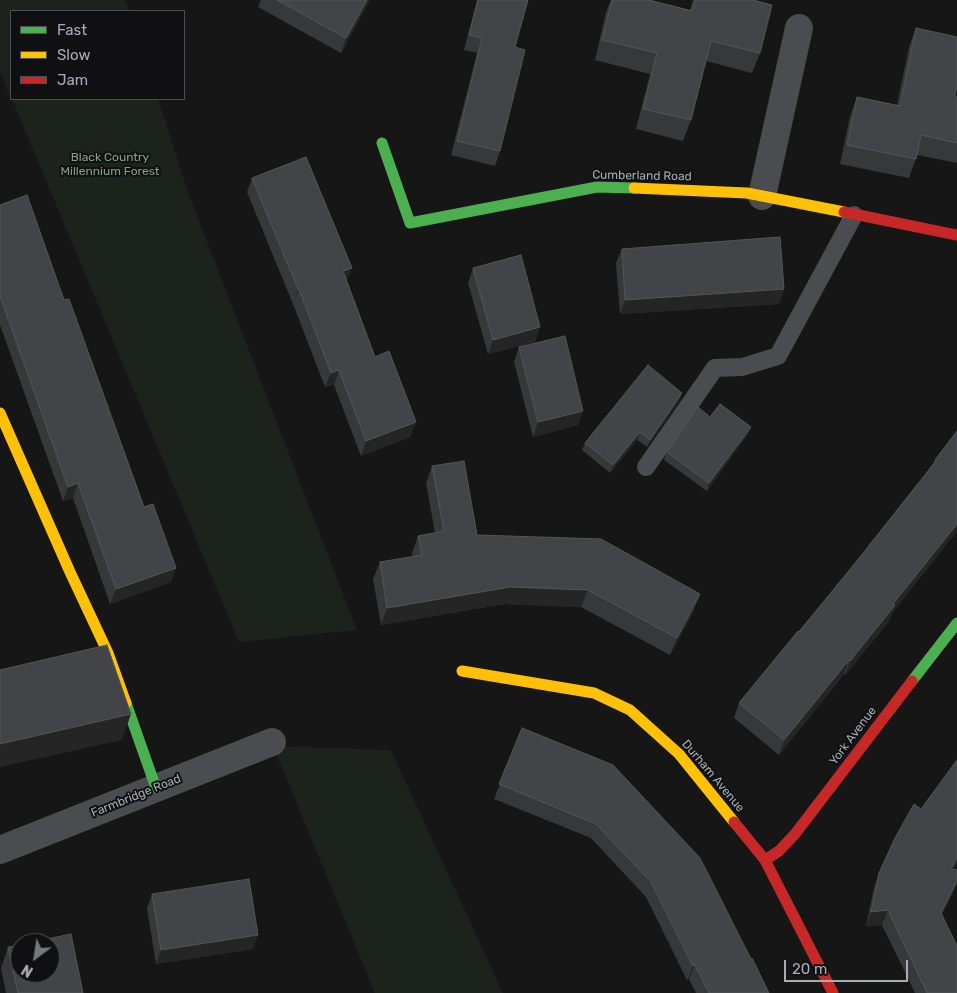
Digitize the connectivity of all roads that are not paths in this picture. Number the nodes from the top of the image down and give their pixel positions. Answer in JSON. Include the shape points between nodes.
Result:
{"nodes":[{"id":1,"x":799,"y":28,"type":"dead end"},
{"id":2,"x":382,"y":143,"type":"dead end"},
{"id":3,"x":762,"y":196,"type":"junction"},
{"id":4,"x":854,"y":215,"type":"junction"},
{"id":5,"x":957,"y":235,"type":"edge"},
{"id":6,"x":0,"y":413,"type":"edge"},
{"id":7,"x":646,"y":467,"type":"dead end"},
{"id":8,"x":957,"y":623,"type":"edge"},
{"id":9,"x":462,"y":671,"type":"dead end"},
{"id":10,"x":272,"y":742,"type":"dead end"},
{"id":11,"x":156,"y":788,"type":"junction"},
{"id":12,"x":0,"y":850,"type":"edge"},
{"id":13,"x":765,"y":860,"type":"junction"},
{"id":14,"x":833,"y":993,"type":"edge"}],
"edges":[{"from":1,"to":3,"type":"street"},
{"from":2,"to":3,"type":"street","name":"Cumberland Road","via":[[410,223],[597,187]]},
{"from":3,"to":4,"type":"street","name":"Cumberland Road"},
{"from":4,"to":5,"type":"street","name":"Cumberland Road"},
{"from":4,"to":7,"type":"lane","via":[[778,356],[742,367],[715,368]]},
{"from":6,"to":11,"type":"street","via":[[108,653]]},
{"from":8,"to":13,"type":"street","name":"York Avenue","via":[[795,834]]},
{"from":9,"to":13,"type":"street","name":"Durham Avenue","via":[[594,693],[630,710],[679,754]]},
{"from":10,"to":11,"type":"street","name":"Farmbridge Road"},
{"from":11,"to":12,"type":"street","name":"Farmbridge Road"},
{"from":13,"to":14,"type":"street","name":"Durham Avenue"}]}
